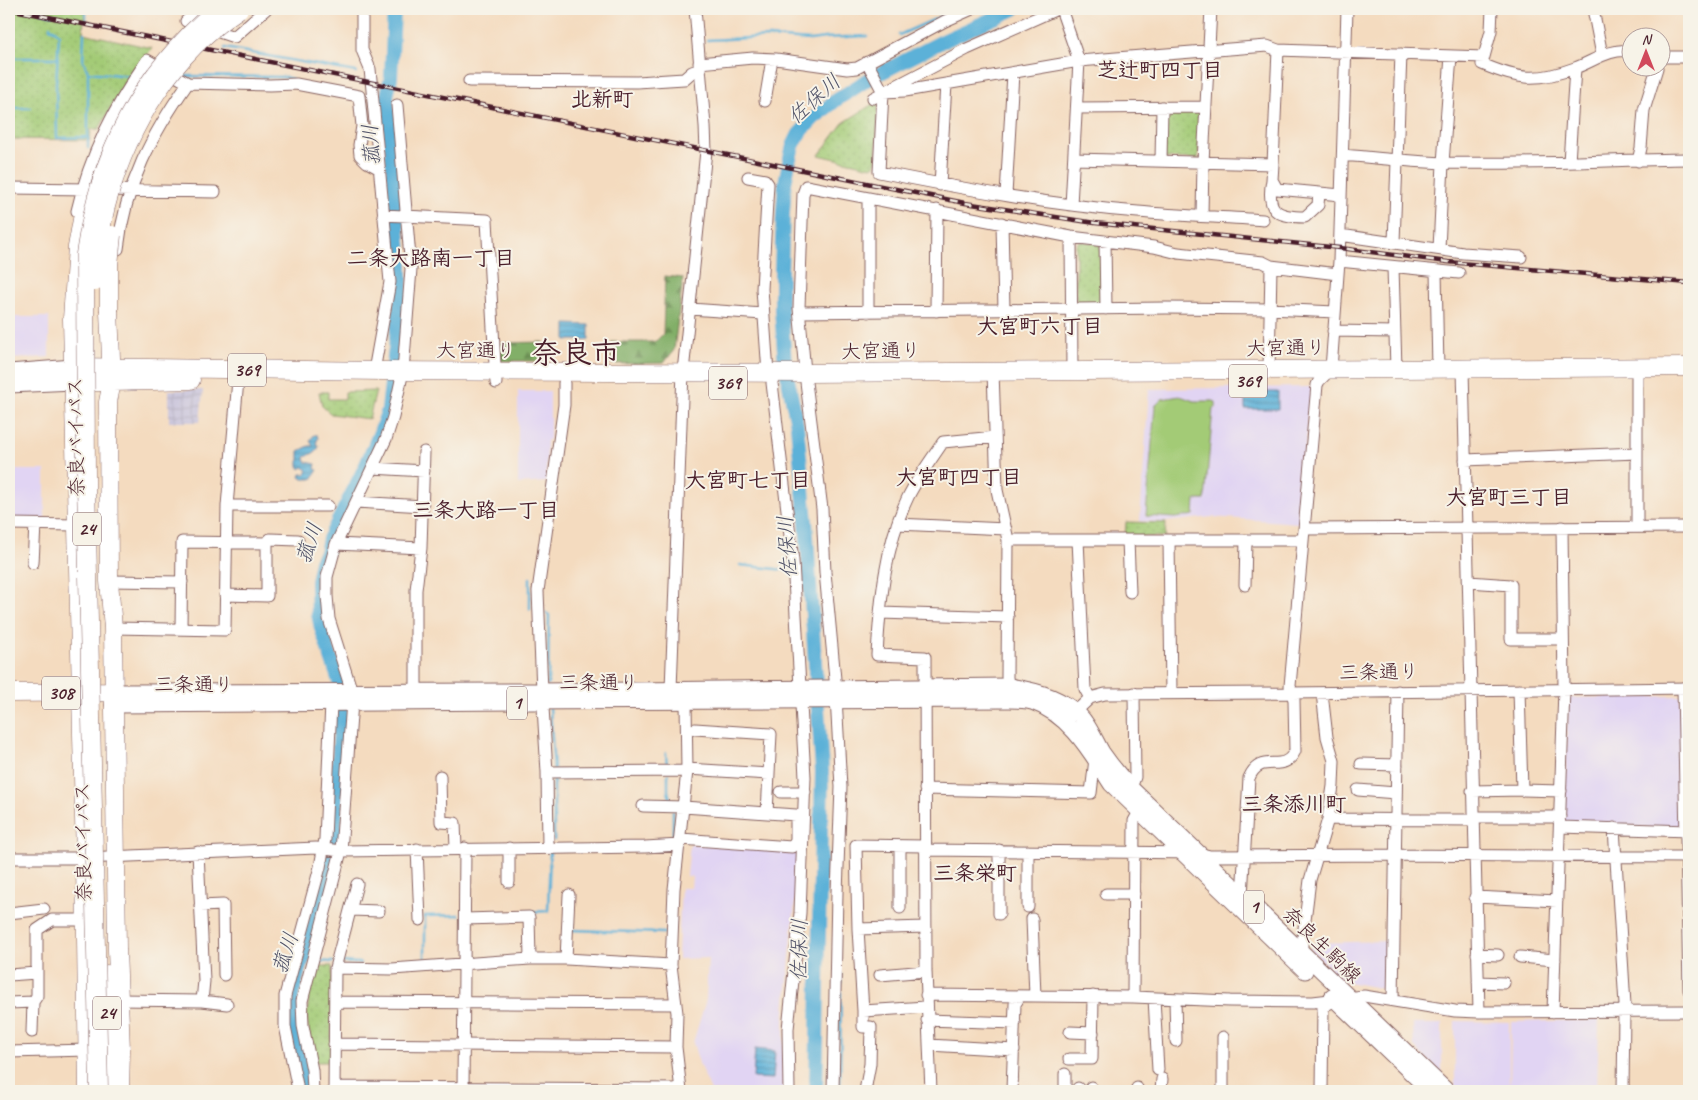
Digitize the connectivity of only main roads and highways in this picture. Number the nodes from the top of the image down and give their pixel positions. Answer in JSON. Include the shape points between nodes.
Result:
{"nodes":[{"id":1,"x":207,"y":9,"type":"edge"},
{"id":2,"x":217,"y":9,"type":"edge"},
{"id":3,"x":239,"y":9,"type":"edge"},
{"id":4,"x":250,"y":9,"type":"edge"},
{"id":5,"x":1689,"y":367,"type":"edge"},
{"id":6,"x":9,"y":372,"type":"edge"},
{"id":7,"x":73,"y":374,"type":"junction"},
{"id":8,"x":111,"y":374,"type":"junction"},
{"id":9,"x":1463,"y":374,"type":"junction"},
{"id":10,"x":391,"y":375,"type":"junction"},
{"id":11,"x":1325,"y":375,"type":"junction"},
{"id":12,"x":993,"y":376,"type":"junction"},
{"id":13,"x":495,"y":377,"type":"junction"},
{"id":14,"x":1689,"y":377,"type":"edge"},
{"id":15,"x":683,"y":378,"type":"junction"},
{"id":16,"x":9,"y":385,"type":"edge"},
{"id":17,"x":9,"y":693,"type":"edge"},
{"id":18,"x":802,"y":695,"type":"junction"},
{"id":19,"x":542,"y":697,"type":"junction"},
{"id":20,"x":342,"y":698,"type":"junction"},
{"id":21,"x":81,"y":699,"type":"junction"},
{"id":22,"x":109,"y":701,"type":"junction"},
{"id":23,"x":9,"y":705,"type":"edge"},
{"id":24,"x":1071,"y":716,"type":"junction"},
{"id":25,"x":82,"y":763,"type":"junction"},
{"id":26,"x":1341,"y":998,"type":"junction"},
{"id":27,"x":103,"y":1091,"type":"edge"},
{"id":28,"x":1430,"y":1091,"type":"edge"},
{"id":29,"x":1446,"y":1091,"type":"edge"}],
"edges":[{"from":1,"to":7,"type":"highway","via":[[157,54],[129,94],[114,120],[84,195],[72,319]]},
{"from":2,"to":27,"type":"highway","name":"奈良バイパス","number":"24","bridge":true,"via":[[165,60],[123,126],[102,174],[85,254],[86,482]]},
{"from":3,"to":27,"type":"highway","name":"奈良バイパス","number":"24","bridge":true,"via":[[204,36],[186,55],[148,106],[118,169],[98,253],[94,314],[107,938]]},
{"from":4,"to":8,"type":"highway","bridge":true,"via":[[174,84],[140,140],[114,220],[109,265]]},
{"from":5,"to":9,"type":"highway","name":"大宮通り","number":"369"},
{"from":6,"to":7,"type":"main road"},
{"from":7,"to":8,"type":"highway","name":"大宮通り","number":"369"},
{"from":7,"to":16,"type":"main road"},
{"from":7,"to":21,"type":"highway"},
{"from":8,"to":10,"type":"highway","name":"大宮通り","number":"369"},
{"from":8,"to":10,"type":"highway","name":"大宮通り","number":"369","via":[[238,380]]},
{"from":8,"to":22,"type":"highway","via":[[108,402],[112,628]]},
{"from":9,"to":11,"type":"highway","name":"大宮通り","number":"369"},
{"from":9,"to":11,"type":"highway","name":"大宮通り","number":"369","via":[[1438,369],[1396,369]]},
{"from":9,"to":14,"type":"highway","name":"大宮通り","number":"369"},
{"from":10,"to":13,"type":"highway","name":"大宮通り","number":"369"},
{"from":11,"to":12,"type":"highway","name":"大宮通り","number":"369"},
{"from":11,"to":12,"type":"highway","name":"大宮通り","number":"369","via":[[1269,370],[1072,371]]},
{"from":12,"to":15,"type":"highway","name":"大宮通り","number":"369"},
{"from":13,"to":15,"type":"highway","name":"大宮通り","number":"369"},
{"from":13,"to":15,"type":"highway","name":"大宮通り","number":"369","via":[[564,383]]},
{"from":17,"to":21,"type":"highway","number":"308"},
{"from":18,"to":19,"type":"main road","name":"三条通り","number":"1","via":[[686,702]]},
{"from":18,"to":19,"type":"main road","name":"三条通り","number":"1","via":[[671,688]]},
{"from":18,"to":24,"type":"main road","name":"三条通り","number":"1","via":[[1009,693],[1028,689],[1049,695]]},
{"from":19,"to":20,"type":"main road","name":"三条通り","number":"1"},
{"from":19,"to":20,"type":"main road","name":"三条通り","number":"1","via":[[416,690]]},
{"from":20,"to":22,"type":"main road","name":"三条通り","number":"1"},
{"from":21,"to":22,"type":"highway","number":"308"},
{"from":21,"to":23,"type":"highway","number":"308"},
{"from":21,"to":25,"type":"highway"},
{"from":22,"to":25,"type":"highway","via":[[96,715],[95,752]]},
{"from":22,"to":27,"type":"highway","via":[[121,1050]]},
{"from":24,"to":26,"type":"main road","name":"奈良生駒線","number":"1","via":[[1091,731],[1113,768],[1131,788],[1301,953]]},
{"from":24,"to":26,"type":"main road","name":"奈良生駒線","number":"1","via":[[1111,784]]},
{"from":25,"to":27,"type":"highway","via":[[88,1050]]},
{"from":26,"to":28,"type":"main road","name":"奈良生駒線","number":"1"},
{"from":26,"to":29,"type":"main road","name":"奈良生駒線","number":"1","via":[[1371,1020]]}]}
